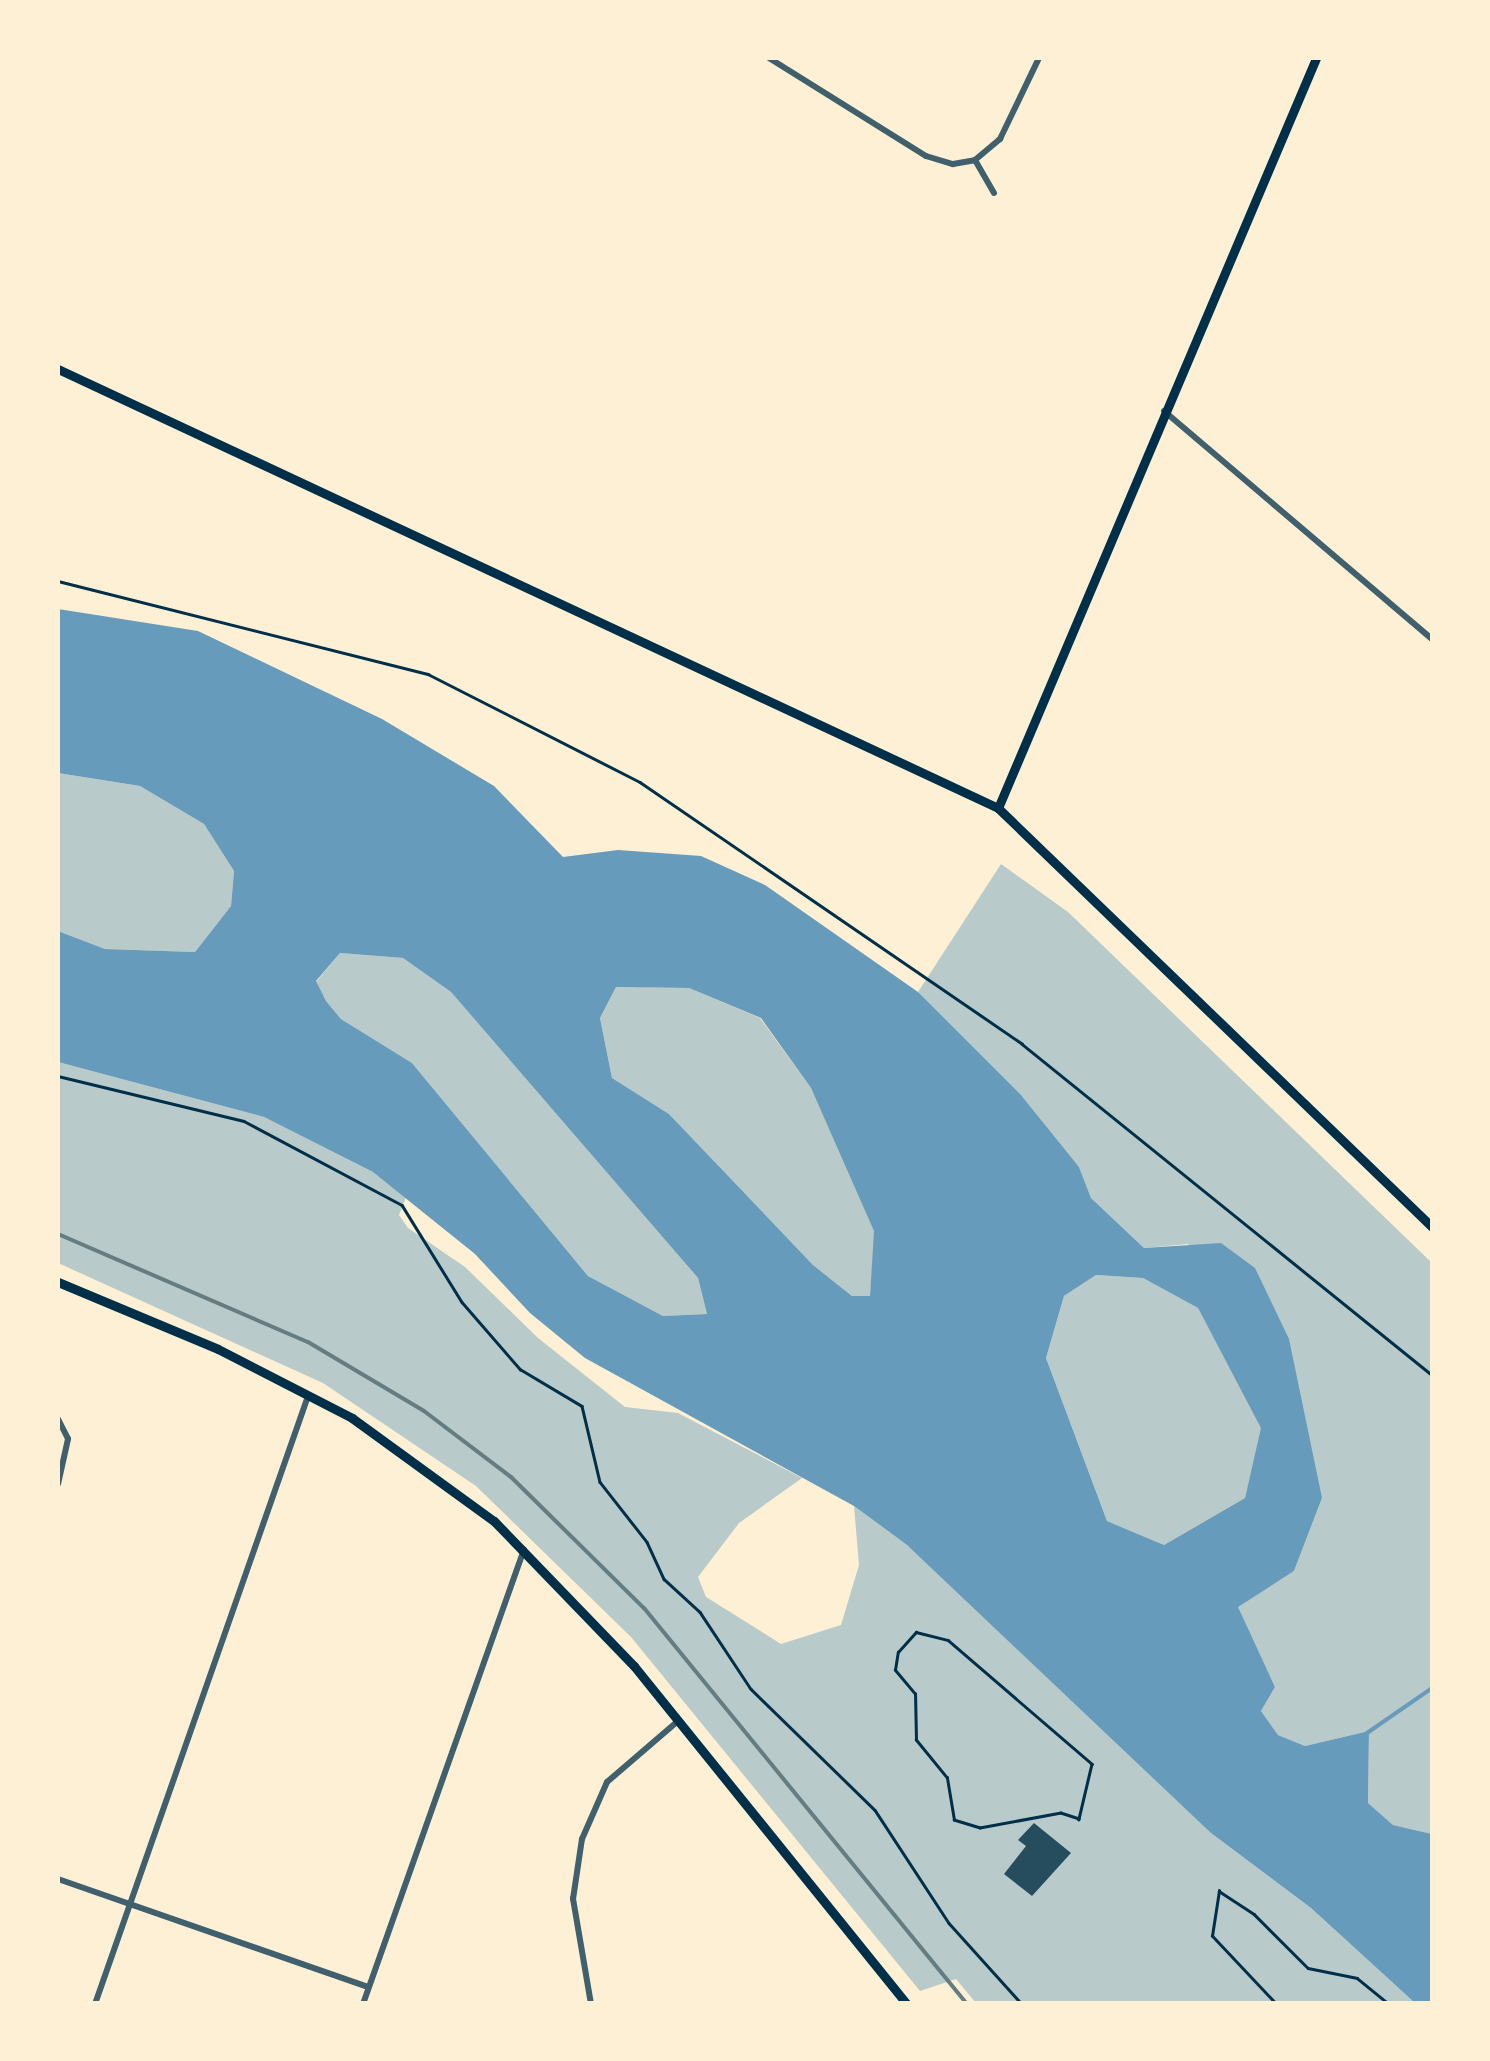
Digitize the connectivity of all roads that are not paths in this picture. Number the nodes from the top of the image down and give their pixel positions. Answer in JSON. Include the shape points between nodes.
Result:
{"nodes":[{"id":1,"x":769,"y":58,"type":"edge"},
{"id":2,"x":1039,"y":58,"type":"edge"},
{"id":3,"x":1316,"y":58,"type":"edge"},
{"id":4,"x":975,"y":160,"type":"junction"},
{"id":5,"x":994,"y":192,"type":"dead end"},
{"id":6,"x":58,"y":369,"type":"edge"},
{"id":7,"x":1164,"y":411,"type":"junction"},
{"id":8,"x":1432,"y":639,"type":"edge"},
{"id":9,"x":998,"y":808,"type":"junction"},
{"id":10,"x":1432,"y":1227,"type":"edge"},
{"id":11,"x":58,"y":1282,"type":"edge"},
{"id":12,"x":309,"y":1394,"type":"junction"},
{"id":13,"x":60,"y":1420,"type":"edge"},
{"id":14,"x":58,"y":1484,"type":"edge"},
{"id":15,"x":524,"y":1549,"type":"junction"},
{"id":16,"x":679,"y":1720,"type":"junction"},
{"id":17,"x":58,"y":1879,"type":"edge"},
{"id":18,"x":130,"y":1904,"type":"junction"},
{"id":19,"x":368,"y":1988,"type":"junction"},
{"id":20,"x":95,"y":2004,"type":"edge"},
{"id":21,"x":362,"y":2004,"type":"edge"},
{"id":22,"x":591,"y":2004,"type":"edge"},
{"id":23,"x":907,"y":2004,"type":"edge"}],
"edges":[{"from":1,"to":4,"type":"street","via":[[926,156],[953,164]]},
{"from":2,"to":4,"type":"street","via":[[1000,138]]},
{"from":3,"to":7,"type":"main road"},
{"from":4,"to":5,"type":"street"},
{"from":6,"to":9,"type":"main road"},
{"from":7,"to":8,"type":"street"},
{"from":7,"to":9,"type":"main road"},
{"from":9,"to":10,"type":"main road"},
{"from":11,"to":12,"type":"main road"},
{"from":12,"to":15,"type":"main road","via":[[429,1468]]},
{"from":12,"to":18,"type":"street"},
{"from":13,"to":14,"type":"street","via":[[68,1439]]},
{"from":15,"to":16,"type":"main road"},
{"from":15,"to":19,"type":"street"},
{"from":16,"to":22,"type":"street","via":[[607,1782],[582,1839],[572,1900]]},
{"from":16,"to":23,"type":"main road"},
{"from":17,"to":18,"type":"street"},
{"from":18,"to":19,"type":"street"},
{"from":18,"to":20,"type":"street"},
{"from":19,"to":21,"type":"street"}]}
